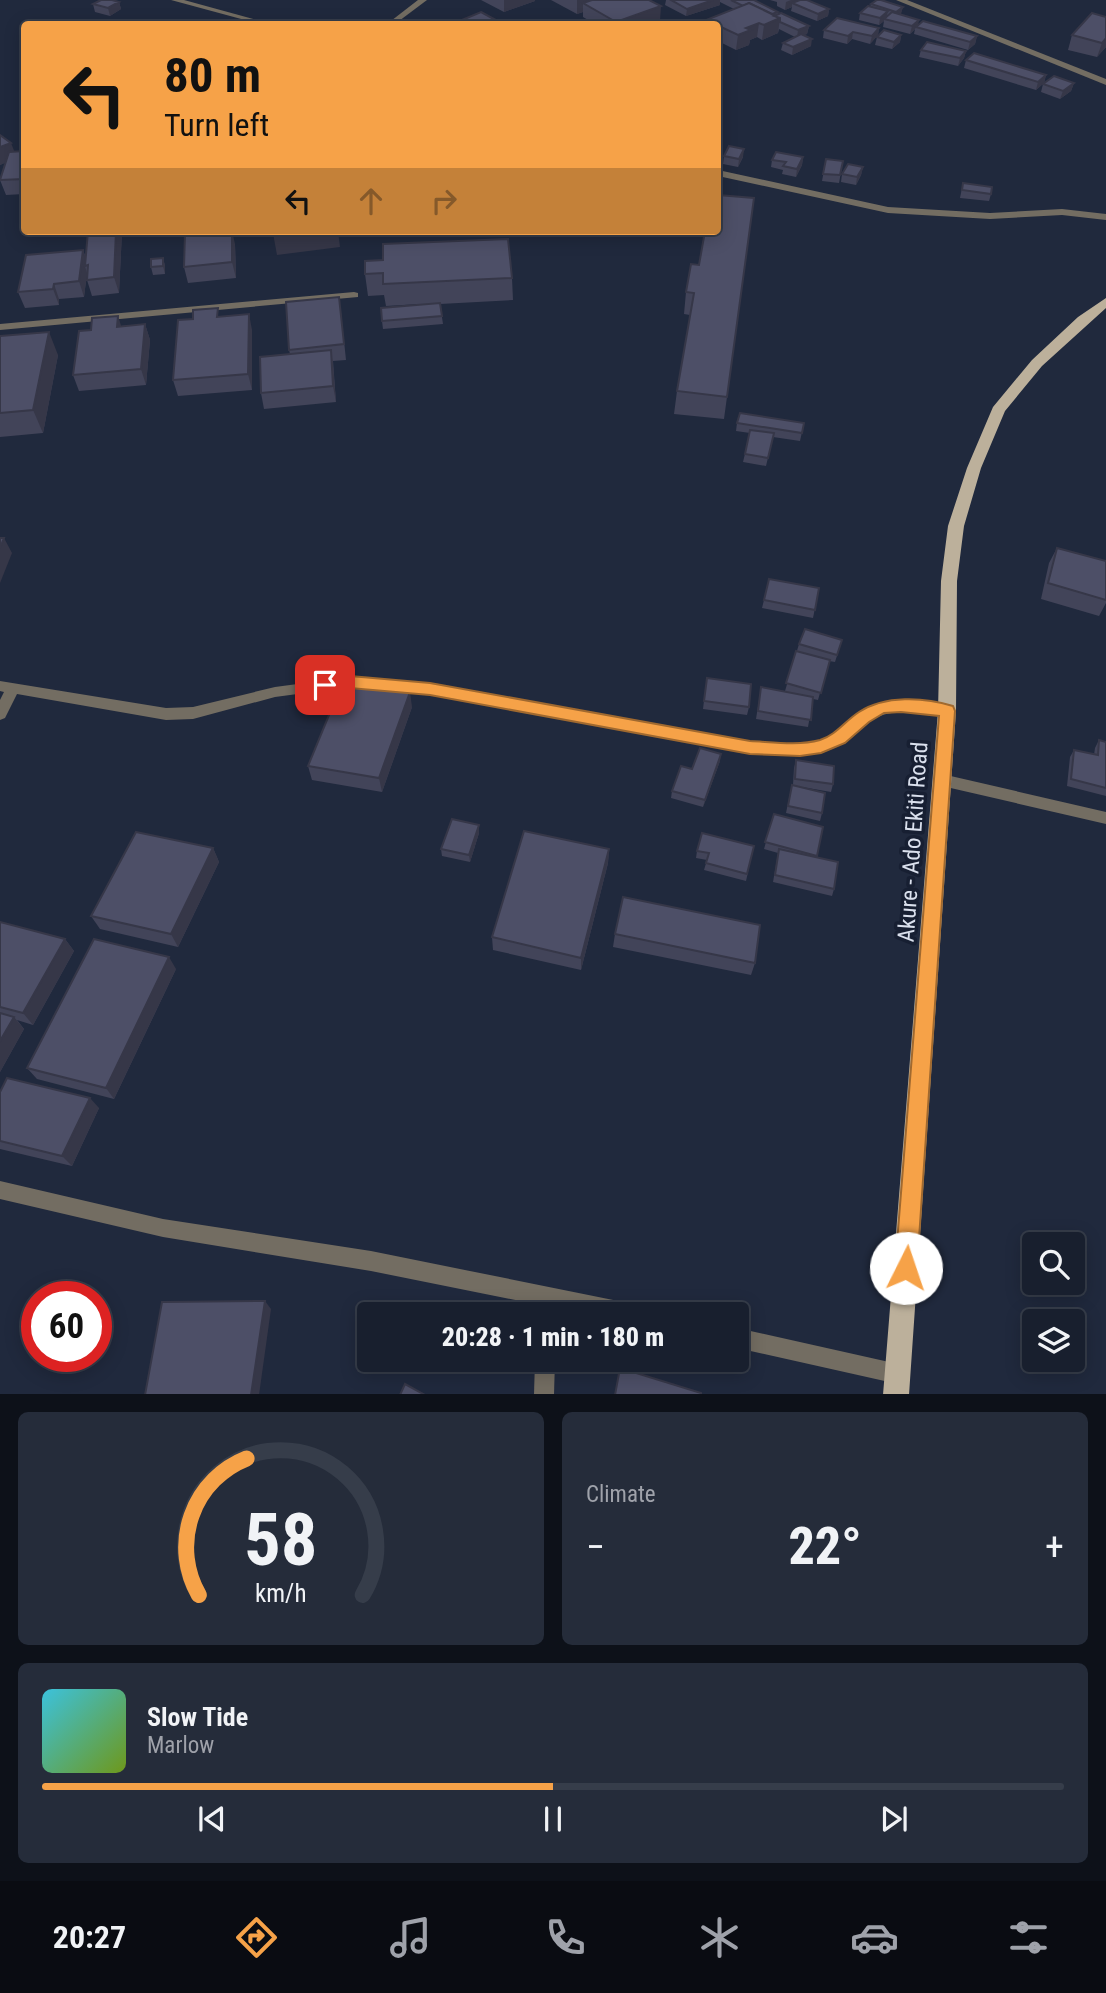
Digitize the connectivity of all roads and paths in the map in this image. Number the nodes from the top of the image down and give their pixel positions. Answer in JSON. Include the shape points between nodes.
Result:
{"nodes":[{"id":1,"x":175,"y":0,"type":"edge"},
{"id":2,"x":423,"y":0,"type":"edge"},
{"id":3,"x":900,"y":0,"type":"edge"},
{"id":4,"x":256,"y":21,"type":"edge"},
{"id":5,"x":395,"y":21,"type":"edge"},
{"id":6,"x":1106,"y":82,"type":"edge"},
{"id":7,"x":721,"y":174,"type":"edge"},
{"id":8,"x":1106,"y":217,"type":"edge"},
{"id":9,"x":354,"y":295,"type":"dead end"},
{"id":10,"x":1106,"y":302,"type":"edge"},
{"id":11,"x":0,"y":327,"type":"edge"},
{"id":12,"x":7,"y":687,"type":"edge"},
{"id":13,"x":947,"y":711,"type":"junction"},
{"id":14,"x":0,"y":714,"type":"edge"},
{"id":15,"x":942,"y":780,"type":"junction"},
{"id":16,"x":1106,"y":818,"type":"edge"},
{"id":17,"x":0,"y":1190,"type":"edge"},
{"id":18,"x":537,"y":1302,"type":"edge"},
{"id":19,"x":749,"y":1341,"type":"edge"},
{"id":20,"x":545,"y":1372,"type":"edge"},
{"id":21,"x":898,"y":1374,"type":"junction"},
{"id":22,"x":544,"y":1394,"type":"edge"},
{"id":23,"x":896,"y":1394,"type":"edge"}],
"edges":[{"from":1,"to":4,"type":"street"},
{"from":2,"to":5,"type":"street"},
{"from":3,"to":6,"type":"street"},
{"from":7,"to":8,"type":"street","via":[[888,210],[990,216],[1062,212]]},
{"from":9,"to":11,"type":"street"},
{"from":10,"to":13,"type":"main road","name":"Akure - Ado Ekiti Road","via":[[1037,363],[998,410],[974,468],[956,526],[949,581]]},
{"from":12,"to":13,"type":"street","via":[[166,714],[350,682],[430,689],[750,747],[800,750],[839,739],[881,707]]},
{"from":12,"to":14,"type":"street"},
{"from":13,"to":15,"type":"main road","name":"Akure - Ado Ekiti Road"},
{"from":15,"to":16,"type":"street"},
{"from":15,"to":21,"type":"main road","name":"Akure - Ado Ekiti Road"},
{"from":17,"to":18,"type":"street","via":[[163,1228],[371,1261]]},
{"from":19,"to":21,"type":"street"},
{"from":20,"to":22,"type":"street"},
{"from":21,"to":23,"type":"main road","name":"Akure - Ado Ekiti Road"}]}
